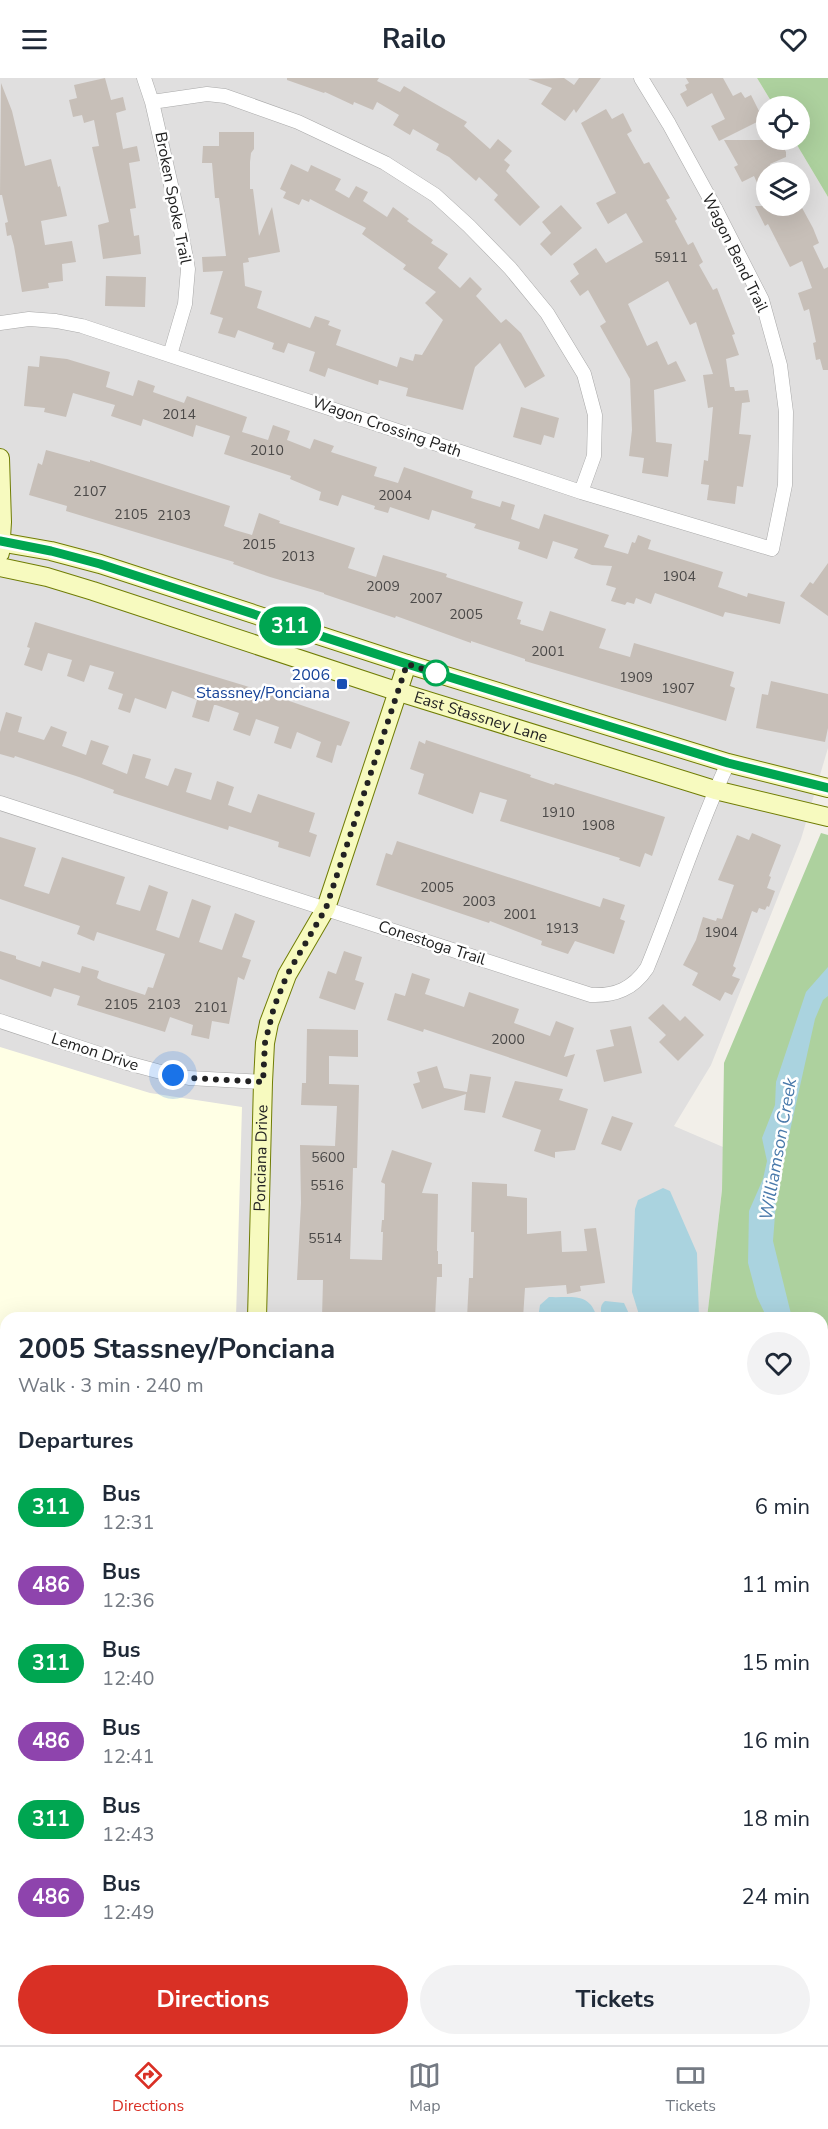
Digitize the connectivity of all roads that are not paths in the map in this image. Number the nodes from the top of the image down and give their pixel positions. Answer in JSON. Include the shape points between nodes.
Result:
{"nodes":[{"id":1,"x":144,"y":78,"type":"edge"},
{"id":2,"x":641,"y":78,"type":"edge"},
{"id":3,"x":153,"y":102,"type":"junction"},
{"id":4,"x":0,"y":323,"type":"edge"},
{"id":5,"x":170,"y":355,"type":"junction"},
{"id":6,"x":0,"y":458,"type":"edge"},
{"id":7,"x":581,"y":492,"type":"junction"},
{"id":8,"x":0,"y":547,"type":"edge"},
{"id":9,"x":772,"y":549,"type":"joint"},
{"id":10,"x":0,"y":567,"type":"edge"},
{"id":11,"x":407,"y":664,"type":"junction"},
{"id":12,"x":399,"y":692,"type":"junction"},
{"id":13,"x":728,"y":763,"type":"junction"},
{"id":14,"x":828,"y":788,"type":"edge"},
{"id":15,"x":716,"y":789,"type":"junction"},
{"id":16,"x":0,"y":803,"type":"edge"},
{"id":17,"x":828,"y":817,"type":"edge"},
{"id":18,"x":326,"y":908,"type":"junction"},
{"id":19,"x":0,"y":1021,"type":"edge"},
{"id":20,"x":263,"y":1082,"type":"junction"},
{"id":21,"x":257,"y":1312,"type":"edge"}],
"edges":[{"from":1,"to":3,"type":"street","name":"Broken Spoke Trail"},
{"from":2,"to":9,"type":"street","name":"Wagon Bend Trail","via":[[762,300],[780,365],[786,412],[785,485]]},
{"from":3,"to":5,"type":"street","name":"Broken Spoke Trail","via":[[188,269],[185,304]]},
{"from":3,"to":7,"type":"street","via":[[207,94],[225,96],[298,122],[385,164],[435,195],[461,218],[547,313],[584,374],[595,415],[594,456]]},
{"from":4,"to":5,"type":"street","name":"Wagon Crossing Path","via":[[56,321]]},
{"from":5,"to":7,"type":"street","name":"Wagon Crossing Path"},
{"from":6,"to":8,"type":"main road"},
{"from":7,"to":9,"type":"street","name":"Wagon Crossing Path"},
{"from":8,"to":11,"type":"main road","name":"East Stassney Lane","via":[[51,551],[100,564]]},
{"from":10,"to":12,"type":"main road","name":"East Stassney Lane","via":[[93,591]]},
{"from":11,"to":12,"type":"main road","name":"Ponciana Drive"},
{"from":11,"to":13,"type":"main road","name":"East Stassney Lane"},
{"from":12,"to":15,"type":"main road","name":"East Stassney Lane"},
{"from":12,"to":18,"type":"main road","name":"Ponciana Drive"},
{"from":13,"to":14,"type":"main road","name":"East Stassney Lane"},
{"from":13,"to":15,"type":"street","name":"Conestoga Trail"},
{"from":15,"to":17,"type":"main road","name":"East Stassney Lane"},
{"from":15,"to":18,"type":"street","name":"Conestoga Trail","via":[[647,968],[635,983],[616,994],[591,995]]},
{"from":16,"to":18,"type":"street","name":"Conestoga Trail"},
{"from":18,"to":20,"type":"main road","name":"Ponciana Drive","via":[[280,992],[265,1043]]},
{"from":19,"to":20,"type":"street","name":"Lemon Drive","via":[[157,1071],[189,1078]]},
{"from":20,"to":21,"type":"main road","name":"Ponciana Drive"}]}
